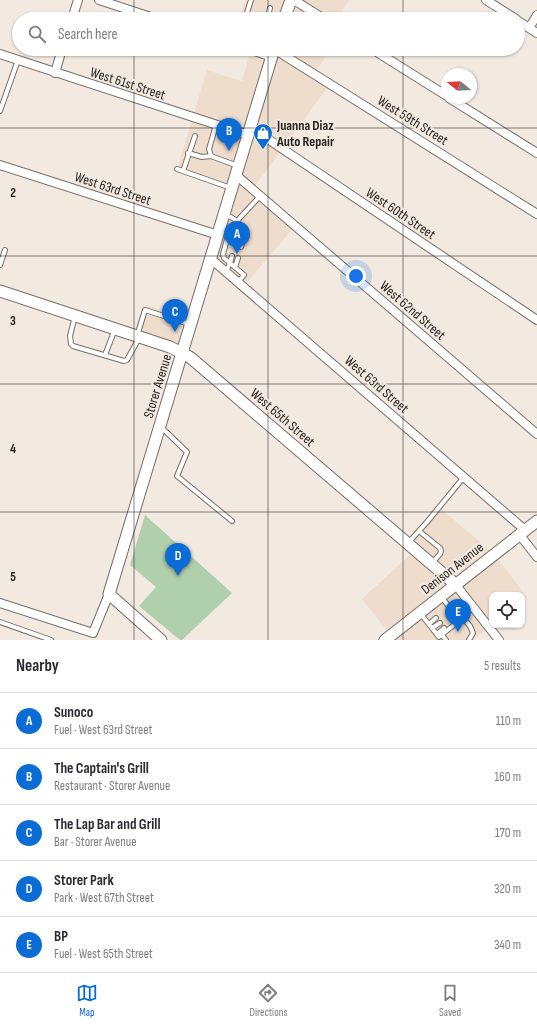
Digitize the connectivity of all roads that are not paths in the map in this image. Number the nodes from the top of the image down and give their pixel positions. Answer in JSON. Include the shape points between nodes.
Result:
{"nodes":[{"id":1,"x":78,"y":0,"type":"edge"},
{"id":2,"x":99,"y":0,"type":"edge"},
{"id":3,"x":251,"y":0,"type":"edge"},
{"id":4,"x":291,"y":0,"type":"edge"},
{"id":5,"x":294,"y":0,"type":"edge"},
{"id":6,"x":486,"y":0,"type":"edge"},
{"id":7,"x":270,"y":8,"type":"dead end"},
{"id":8,"x":74,"y":12,"type":"edge"},
{"id":9,"x":136,"y":12,"type":"edge"},
{"id":10,"x":247,"y":12,"type":"edge"},
{"id":11,"x":269,"y":12,"type":"edge"},
{"id":12,"x":287,"y":12,"type":"edge"},
{"id":13,"x":313,"y":12,"type":"edge"},
{"id":14,"x":505,"y":12,"type":"edge"},
{"id":15,"x":537,"y":15,"type":"edge"},
{"id":16,"x":525,"y":25,"type":"edge"},
{"id":17,"x":529,"y":28,"type":"junction"},
{"id":18,"x":537,"y":33,"type":"edge"},
{"id":19,"x":0,"y":54,"type":"edge"},
{"id":20,"x":60,"y":56,"type":"edge"},
{"id":21,"x":272,"y":56,"type":"edge"},
{"id":22,"x":278,"y":56,"type":"edge"},
{"id":23,"x":383,"y":56,"type":"edge"},
{"id":24,"x":18,"y":60,"type":"junction"},
{"id":25,"x":55,"y":73,"type":"junction"},
{"id":26,"x":441,"y":93,"type":"edge"},
{"id":27,"x":459,"y":104,"type":"edge"},
{"id":28,"x":0,"y":111,"type":"edge"},
{"id":29,"x":216,"y":125,"type":"junction"},
{"id":30,"x":249,"y":131,"type":"junction"},
{"id":31,"x":195,"y":136,"type":"dead end"},
{"id":32,"x":188,"y":153,"type":"junction"},
{"id":33,"x":537,"y":153,"type":"edge"},
{"id":34,"x":211,"y":156,"type":"junction"},
{"id":35,"x":0,"y":165,"type":"edge"},
{"id":36,"x":177,"y":169,"type":"dead end"},
{"id":37,"x":183,"y":171,"type":"junction"},
{"id":38,"x":237,"y":171,"type":"junction"},
{"id":39,"x":232,"y":188,"type":"junction"},
{"id":40,"x":260,"y":196,"type":"junction"},
{"id":41,"x":224,"y":213,"type":"junction"},
{"id":42,"x":537,"y":214,"type":"edge"},
{"id":43,"x":223,"y":231,"type":"junction"},
{"id":44,"x":238,"y":240,"type":"junction"},
{"id":45,"x":236,"y":245,"type":"dead end"},
{"id":46,"x":241,"y":247,"type":"dead end"},
{"id":47,"x":5,"y":250,"type":"dead end"},
{"id":48,"x":216,"y":254,"type":"junction"},
{"id":49,"x":232,"y":256,"type":"dead end"},
{"id":50,"x":238,"y":258,"type":"dead end"},
{"id":51,"x":230,"y":263,"type":"junction"},
{"id":52,"x":0,"y":265,"type":"edge"},
{"id":53,"x":235,"y":267,"type":"junction"},
{"id":54,"x":226,"y":272,"type":"junction"},
{"id":55,"x":238,"y":282,"type":"junction"},
{"id":56,"x":0,"y":291,"type":"edge"},
{"id":57,"x":75,"y":315,"type":"junction"},
{"id":58,"x":537,"y":320,"type":"edge"},
{"id":59,"x":191,"y":324,"type":"junction"},
{"id":60,"x":115,"y":329,"type":"junction"},
{"id":61,"x":138,"y":336,"type":"junction"},
{"id":62,"x":183,"y":353,"type":"junction"},
{"id":63,"x":105,"y":355,"type":"junction"},
{"id":64,"x":160,"y":427,"type":"junction"},
{"id":65,"x":537,"y":434,"type":"edge"},
{"id":66,"x":464,"y":477,"type":"junction"},
{"id":67,"x":232,"y":521,"type":"dead end"},
{"id":68,"x":537,"y":521,"type":"edge"},
{"id":69,"x":419,"y":531,"type":"junction"},
{"id":70,"x":522,"y":532,"type":"junction"},
{"id":71,"x":408,"y":543,"type":"junction"},
{"id":72,"x":537,"y":557,"type":"edge"},
{"id":73,"x":431,"y":564,"type":"junction"},
{"id":74,"x":455,"y":584,"type":"junction"},
{"id":75,"x":109,"y":594,"type":"junction"},
{"id":76,"x":440,"y":596,"type":"junction"},
{"id":77,"x":470,"y":602,"type":"junction"},
{"id":78,"x":0,"y":604,"type":"edge"},
{"id":79,"x":420,"y":612,"type":"junction"},
{"id":80,"x":455,"y":616,"type":"junction"},
{"id":81,"x":436,"y":618,"type":"dead end"},
{"id":82,"x":0,"y":622,"type":"edge"},
{"id":83,"x":440,"y":622,"type":"dead end"},
{"id":84,"x":429,"y":624,"type":"junction"},
{"id":85,"x":432,"y":628,"type":"junction"},
{"id":86,"x":444,"y":628,"type":"dead end"},
{"id":87,"x":437,"y":634,"type":"junction"},
{"id":88,"x":442,"y":635,"type":"junction"},
{"id":89,"x":92,"y":636,"type":"edge"},
{"id":90,"x":391,"y":638,"type":"edge"},
{"id":91,"x":52,"y":640,"type":"edge"},
{"id":92,"x":161,"y":640,"type":"edge"},
{"id":93,"x":446,"y":640,"type":"edge"},
{"id":94,"x":468,"y":640,"type":"edge"},
{"id":95,"x":499,"y":640,"type":"edge"}],
"edges":[{"from":1,"to":8,"type":"street"},
{"from":2,"to":9,"type":"street"},
{"from":3,"to":10,"type":"lane"},
{"from":4,"to":12,"type":"street"},
{"from":5,"to":13,"type":"street"},
{"from":6,"to":14,"type":"street"},
{"from":7,"to":11,"type":"lane"},
{"from":15,"to":17,"type":"street"},
{"from":16,"to":17,"type":"street"},
{"from":17,"to":18,"type":"street"},
{"from":19,"to":24,"type":"street","name":"West 61st Street"},
{"from":20,"to":25,"type":"street"},
{"from":21,"to":30,"type":"street","name":"Storer Avenue"},
{"from":22,"to":42,"type":"street","name":"West 59th Street"},
{"from":23,"to":26,"type":"street"},
{"from":24,"to":25,"type":"street","name":"West 61st Street"},
{"from":24,"to":28,"type":"lane"},
{"from":25,"to":29,"type":"street","name":"West 61st Street"},
{"from":27,"to":33,"type":"street"},
{"from":29,"to":30,"type":"street","name":"West 61st Street"},
{"from":29,"to":34,"type":"lane","via":[[209,149]]},
{"from":30,"to":38,"type":"street","name":"Storer Avenue"},
{"from":30,"to":58,"type":"street","name":"West 60th Street"},
{"from":31,"to":32,"type":"lane"},
{"from":32,"to":34,"type":"lane","via":[[202,158]]},
{"from":32,"to":37,"type":"lane"},
{"from":34,"to":38,"type":"lane"},
{"from":35,"to":43,"type":"street","name":"West 63rd Street"},
{"from":36,"to":37,"type":"lane"},
{"from":37,"to":39,"type":"lane"},
{"from":38,"to":39,"type":"street","name":"Storer Avenue"},
{"from":38,"to":40,"type":"street","name":"West 62nd Street"},
{"from":39,"to":41,"type":"street","name":"Storer Avenue"},
{"from":40,"to":41,"type":"lane","via":[[237,222]]},
{"from":40,"to":65,"type":"street","name":"West 62nd Street"},
{"from":41,"to":43,"type":"street","name":"Storer Avenue"},
{"from":43,"to":44,"type":"lane"},
{"from":43,"to":48,"type":"street","name":"Storer Avenue"},
{"from":44,"to":45,"type":"lane"},
{"from":44,"to":46,"type":"lane","via":[[242,244]]},
{"from":47,"to":52,"type":"lane"},
{"from":48,"to":51,"type":"lane"},
{"from":48,"to":54,"type":"street","name":"West 63rd Street"},
{"from":48,"to":59,"type":"street","name":"Storer Avenue"},
{"from":49,"to":51,"type":"lane"},
{"from":50,"to":53,"type":"lane"},
{"from":51,"to":53,"type":"lane"},
{"from":51,"to":54,"type":"lane"},
{"from":53,"to":55,"type":"lane","via":[[244,275]]},
{"from":54,"to":55,"type":"street","name":"West 63rd Street"},
{"from":55,"to":66,"type":"street","name":"West 63rd Street"},
{"from":56,"to":57,"type":"street","name":"West 65th Street"},
{"from":57,"to":60,"type":"street","name":"West 65th Street"},
{"from":57,"to":63,"type":"lane","via":[[70,336],[71,344]]},
{"from":59,"to":61,"type":"lane","via":[[145,310]]},
{"from":59,"to":62,"type":"street","name":"Storer Avenue"},
{"from":60,"to":61,"type":"street","name":"West 65th Street"},
{"from":60,"to":63,"type":"lane"},
{"from":61,"to":62,"type":"street","name":"West 65th Street"},
{"from":61,"to":63,"type":"lane","via":[[127,360]]},
{"from":62,"to":64,"type":"street","name":"Storer Avenue"},
{"from":62,"to":71,"type":"street","name":"West 65th Street"},
{"from":64,"to":67,"type":"lane","via":[[187,452],[177,476]]},
{"from":64,"to":75,"type":"street","name":"Storer Avenue"},
{"from":66,"to":69,"type":"lane"},
{"from":66,"to":70,"type":"street","name":"West 63rd Street"},
{"from":68,"to":70,"type":"street","name":"Denison Avenue"},
{"from":69,"to":71,"type":"lane"},
{"from":69,"to":73,"type":"lane","via":[[440,548],[440,554]]},
{"from":70,"to":72,"type":"street","name":"West 63rd Street"},
{"from":70,"to":74,"type":"street","name":"Denison Avenue"},
{"from":71,"to":73,"type":"street","name":"West 65th Street"},
{"from":73,"to":74,"type":"street","name":"West 65th Street"},
{"from":74,"to":76,"type":"street","name":"Denison Avenue"},
{"from":74,"to":77,"type":"street","name":"West 65th Street"},
{"from":75,"to":89,"type":"street"},
{"from":75,"to":92,"type":"street"},
{"from":76,"to":79,"type":"street","name":"Denison Avenue"},
{"from":76,"to":80,"type":"lane"},
{"from":77,"to":80,"type":"lane"},
{"from":77,"to":95,"type":"street","name":"West 65th Street"},
{"from":78,"to":89,"type":"street"},
{"from":79,"to":84,"type":"lane"},
{"from":79,"to":90,"type":"street","name":"Denison Avenue"},
{"from":80,"to":88,"type":"lane"},
{"from":80,"to":94,"type":"lane","via":[[465,620],[470,626],[473,633]]},
{"from":81,"to":84,"type":"lane"},
{"from":82,"to":91,"type":"lane"},
{"from":83,"to":85,"type":"lane"},
{"from":84,"to":85,"type":"lane"},
{"from":85,"to":87,"type":"lane"},
{"from":86,"to":87,"type":"lane"},
{"from":87,"to":88,"type":"lane","via":[[439,637]]},
{"from":88,"to":93,"type":"lane"}]}
